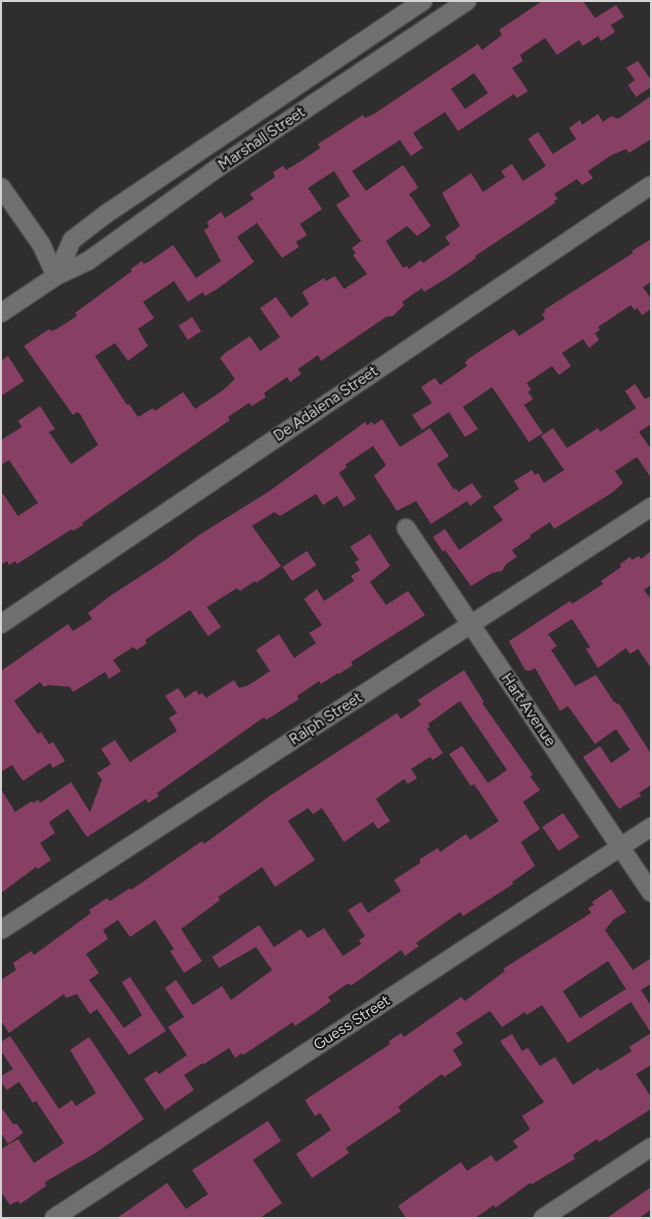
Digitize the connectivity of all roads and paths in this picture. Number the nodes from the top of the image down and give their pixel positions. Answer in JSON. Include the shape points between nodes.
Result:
{"nodes":[{"id":1,"x":423,"y":1,"type":"edge"},
{"id":2,"x":467,"y":1,"type":"edge"},
{"id":3,"x":651,"y":185,"type":"edge"},
{"id":4,"x":1,"y":187,"type":"edge"},
{"id":5,"x":56,"y":276,"type":"junction"},
{"id":6,"x":1,"y":313,"type":"edge"},
{"id":7,"x":651,"y":508,"type":"edge"},
{"id":8,"x":406,"y":528,"type":"dead end"},
{"id":9,"x":1,"y":624,"type":"edge"},
{"id":10,"x":471,"y":625,"type":"junction"},
{"id":11,"x":651,"y":828,"type":"edge"},
{"id":12,"x":620,"y":848,"type":"junction"},
{"id":13,"x":651,"y":892,"type":"edge"},
{"id":14,"x":1,"y":930,"type":"edge"},
{"id":15,"x":651,"y":1147,"type":"edge"},
{"id":16,"x":54,"y":1218,"type":"edge"},
{"id":17,"x":543,"y":1218,"type":"edge"}],
"edges":[{"from":1,"to":5,"type":"street","name":"Marshall Street","via":[[106,214],[72,240]]},
{"from":2,"to":5,"type":"street","name":"Marshall Street","via":[[216,169],[88,261]]},
{"from":3,"to":9,"type":"street","name":"De Adalena Street"},
{"from":4,"to":5,"type":"street","via":[[41,244]]},
{"from":5,"to":6,"type":"street","name":"Marshall Street"},
{"from":7,"to":10,"type":"street","name":"Ralph Street"},
{"from":8,"to":10,"type":"street","name":"Hart Avenue"},
{"from":10,"to":12,"type":"street","name":"Hart Avenue"},
{"from":10,"to":14,"type":"street","name":"Ralph Street"},
{"from":11,"to":12,"type":"street","name":"Guess Street"},
{"from":12,"to":13,"type":"street","name":"Hart Avenue"},
{"from":12,"to":16,"type":"street","name":"Guess Street"},
{"from":15,"to":17,"type":"street"}]}
